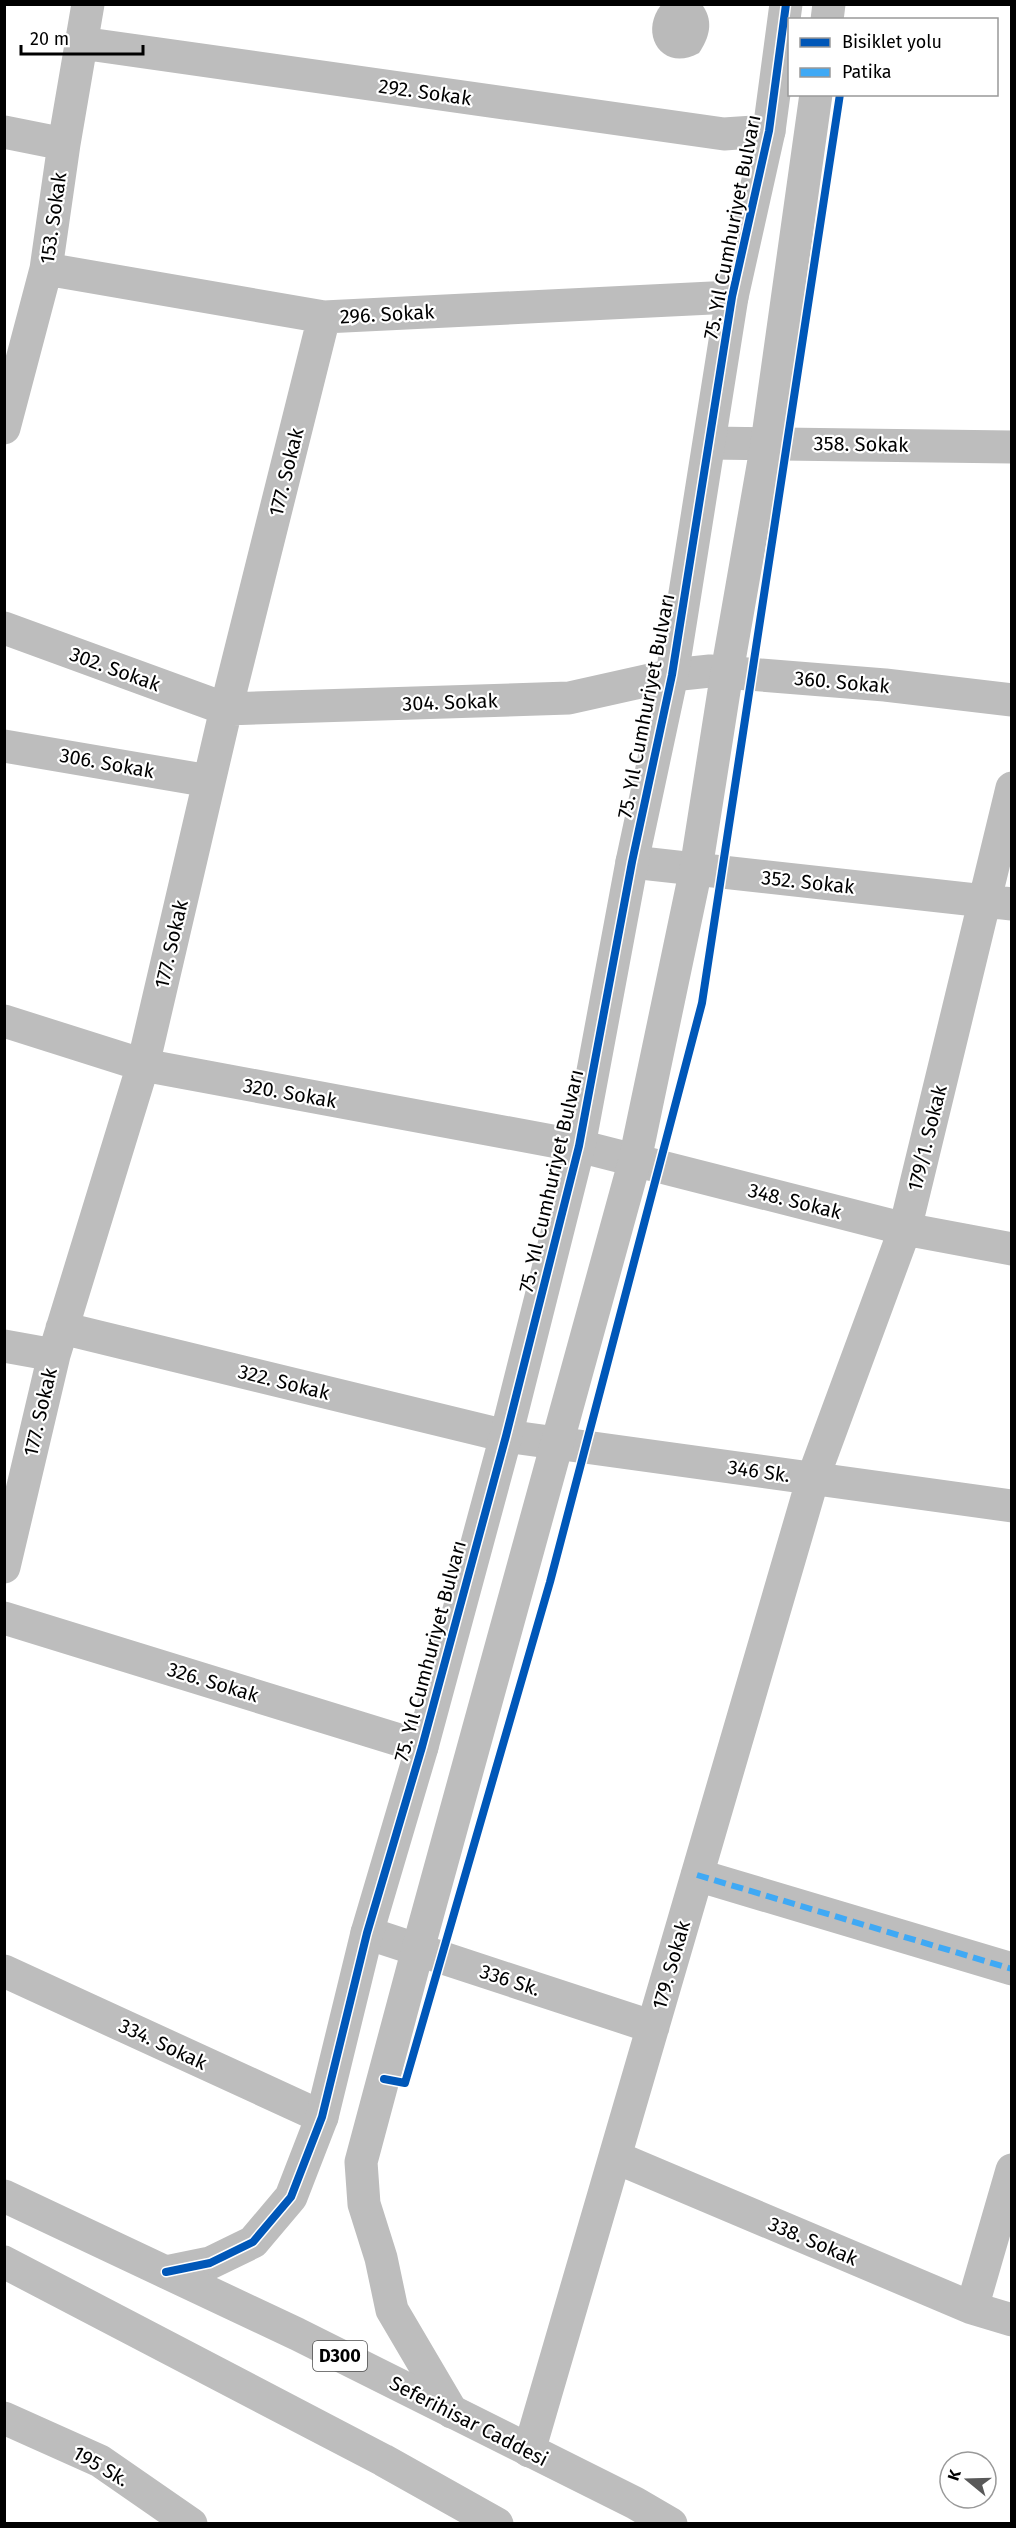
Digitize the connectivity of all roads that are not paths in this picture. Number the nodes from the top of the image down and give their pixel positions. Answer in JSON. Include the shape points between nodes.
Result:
{"nodes":[{"id":1,"x":88,"y":4,"type":"edge"},
{"id":2,"x":786,"y":4,"type":"edge"},
{"id":3,"x":81,"y":43,"type":"junction"},
{"id":4,"x":816,"y":96,"type":"edge"},
{"id":5,"x":769,"y":131,"type":"junction"},
{"id":6,"x":4,"y":132,"type":"edge"},
{"id":7,"x":64,"y":144,"type":"junction"},
{"id":8,"x":46,"y":269,"type":"junction"},
{"id":9,"x":732,"y":297,"type":"junction"},
{"id":10,"x":324,"y":317,"type":"junction"},
{"id":11,"x":9,"y":388,"type":"edge"},
{"id":12,"x":4,"y":428,"type":"edge"},
{"id":13,"x":710,"y":443,"type":"junction"},
{"id":14,"x":767,"y":443,"type":"junction"},
{"id":15,"x":1011,"y":447,"type":"edge"},
{"id":16,"x":4,"y":628,"type":"edge"},
{"id":17,"x":727,"y":672,"type":"junction"},
{"id":18,"x":672,"y":675,"type":"junction"},
{"id":19,"x":1011,"y":700,"type":"edge"},
{"id":20,"x":226,"y":709,"type":"junction"},
{"id":21,"x":4,"y":746,"type":"edge"},
{"id":22,"x":209,"y":781,"type":"junction"},
{"id":23,"x":1011,"y":788,"type":"edge"},
{"id":24,"x":632,"y":862,"type":"junction"},
{"id":25,"x":696,"y":869,"type":"junction"},
{"id":26,"x":998,"y":903,"type":"edge"},
{"id":27,"x":4,"y":1021,"type":"edge"},
{"id":28,"x":142,"y":1065,"type":"junction"},
{"id":29,"x":579,"y":1146,"type":"junction"},
{"id":30,"x":635,"y":1160,"type":"junction"},
{"id":31,"x":905,"y":1229,"type":"junction"},
{"id":32,"x":1011,"y":1249,"type":"edge"},
{"id":33,"x":58,"y":1342,"type":"junction"},
{"id":34,"x":4,"y":1346,"type":"edge"},
{"id":35,"x":506,"y":1436,"type":"junction"},
{"id":36,"x":556,"y":1442,"type":"junction"},
{"id":37,"x":813,"y":1478,"type":"junction"},
{"id":38,"x":1011,"y":1506,"type":"edge"},
{"id":39,"x":4,"y":1567,"type":"edge"},
{"id":40,"x":4,"y":1618,"type":"edge"},
{"id":41,"x":422,"y":1747,"type":"junction"},
{"id":42,"x":697,"y":1875,"type":"junction"},
{"id":43,"x":367,"y":1933,"type":"junction"},
{"id":44,"x":418,"y":1949,"type":"junction"},
{"id":45,"x":1011,"y":1969,"type":"edge"},
{"id":46,"x":4,"y":1971,"type":"edge"},
{"id":47,"x":653,"y":2027,"type":"junction"},
{"id":48,"x":322,"y":2117,"type":"junction"},
{"id":49,"x":615,"y":2157,"type":"junction"},
{"id":50,"x":1011,"y":2170,"type":"edge"},
{"id":51,"x":4,"y":2196,"type":"edge"},
{"id":52,"x":4,"y":2262,"type":"edge"},
{"id":53,"x":166,"y":2272,"type":"junction"},
{"id":54,"x":972,"y":2308,"type":"junction"},
{"id":55,"x":1011,"y":2320,"type":"edge"},
{"id":56,"x":452,"y":2412,"type":"junction"},
{"id":57,"x":4,"y":2418,"type":"edge"},
{"id":58,"x":530,"y":2451,"type":"junction"},
{"id":59,"x":191,"y":2523,"type":"edge"},
{"id":60,"x":497,"y":2523,"type":"edge"},
{"id":61,"x":671,"y":2523,"type":"edge"}],
"edges":[{"from":1,"to":3,"type":"main road","name":"153. Sokak"},
{"from":2,"to":5,"type":"main road","name":"75. Yıl Cumhuriyet Bulvarı"},
{"from":3,"to":5,"type":"main road","name":"292. Sokak","via":[[724,134]]},
{"from":3,"to":7,"type":"main road","name":"153. Sokak"},
{"from":4,"to":14,"type":"main road"},
{"from":5,"to":9,"type":"main road","name":"75. Yıl Cumhuriyet Bulvarı"},
{"from":6,"to":7,"type":"main road"},
{"from":7,"to":8,"type":"main road","name":"153. Sokak"},
{"from":8,"to":10,"type":"main road","name":"296. Sokak"},
{"from":8,"to":11,"type":"main road","name":"153. Sokak"},
{"from":9,"to":10,"type":"main road","name":"296. Sokak"},
{"from":9,"to":13,"type":"main road","name":"75. Yıl Cumhuriyet Bulvarı"},
{"from":10,"to":20,"type":"main road","name":"177. Sokak"},
{"from":11,"to":12,"type":"main road","name":"153. Sokak"},
{"from":13,"to":14,"type":"main road","name":"358. Sokak"},
{"from":13,"to":18,"type":"main road","name":"75. Yıl Cumhuriyet Bulvarı"},
{"from":14,"to":15,"type":"main road","name":"358. Sokak"},
{"from":14,"to":17,"type":"main road"},
{"from":16,"to":20,"type":"main road","name":"302. Sokak"},
{"from":17,"to":18,"type":"main road","name":"360. Sokak"},
{"from":17,"to":19,"type":"main road","name":"360. Sokak"},
{"from":17,"to":25,"type":"main road"},
{"from":18,"to":20,"type":"main road","name":"304. Sokak","via":[[569,698]]},
{"from":18,"to":24,"type":"main road","name":"75. Yıl Cumhuriyet Bulvarı"},
{"from":20,"to":22,"type":"main road","name":"177. Sokak"},
{"from":21,"to":22,"type":"main road","name":"306. Sokak"},
{"from":22,"to":28,"type":"main road","name":"177. Sokak"},
{"from":23,"to":26,"type":"main road","name":"179/1. Sokak"},
{"from":24,"to":25,"type":"main road","name":"352. Sokak"},
{"from":24,"to":29,"type":"main road","name":"75. Yıl Cumhuriyet Bulvarı"},
{"from":25,"to":26,"type":"main road","name":"352. Sokak"},
{"from":25,"to":30,"type":"main road"},
{"from":26,"to":31,"type":"main road","name":"179/1. Sokak"},
{"from":27,"to":28,"type":"main road","name":"320. Sokak"},
{"from":28,"to":29,"type":"main road","name":"320. Sokak"},
{"from":28,"to":33,"type":"main road","name":"177. Sokak"},
{"from":29,"to":30,"type":"main road","name":"348. Sokak"},
{"from":29,"to":35,"type":"main road","name":"75. Yıl Cumhuriyet Bulvarı"},
{"from":30,"to":31,"type":"main road","name":"348. Sokak"},
{"from":30,"to":36,"type":"main road"},
{"from":31,"to":32,"type":"main road","name":"348. Sokak"},
{"from":31,"to":37,"type":"main road","name":"179/1. Sokak"},
{"from":33,"to":34,"type":"main road","name":"322. Sokak"},
{"from":33,"to":35,"type":"main road","name":"322. Sokak"},
{"from":33,"to":39,"type":"main road","name":"177. Sokak"},
{"from":35,"to":36,"type":"main road","name":"346 Sk."},
{"from":35,"to":41,"type":"main road","name":"75. Yıl Cumhuriyet Bulvarı"},
{"from":36,"to":37,"type":"main road","name":"346 Sk."},
{"from":36,"to":44,"type":"main road"},
{"from":37,"to":38,"type":"main road","name":"346 Sk."},
{"from":37,"to":42,"type":"main road","name":"179. Sokak"},
{"from":40,"to":41,"type":"main road","name":"326. Sokak"},
{"from":41,"to":43,"type":"main road","name":"75. Yıl Cumhuriyet Bulvarı"},
{"from":42,"to":45,"type":"main road"},
{"from":42,"to":47,"type":"main road","name":"179. Sokak"},
{"from":43,"to":44,"type":"main road","name":"336 Sk."},
{"from":43,"to":48,"type":"main road","name":"75. Yıl Cumhuriyet Bulvarı"},
{"from":44,"to":47,"type":"main road","name":"336 Sk."},
{"from":44,"to":56,"type":"main road","via":[[362,2162],[364,2204],[392,2310]]},
{"from":46,"to":48,"type":"main road","name":"334. Sokak"},
{"from":47,"to":49,"type":"main road","name":"179. Sokak"},
{"from":48,"to":53,"type":"main road","name":"75. Yıl Cumhuriyet Bulvarı","via":[[291,2197],[253,2242],[210,2263]]},
{"from":49,"to":54,"type":"main road","name":"338. Sokak"},
{"from":49,"to":58,"type":"main road","name":"179. Sokak"},
{"from":50,"to":54,"type":"main road"},
{"from":51,"to":53,"type":"main road","name":"Seferihisar Caddesi","number":"D300"},
{"from":52,"to":60,"type":"main road"},
{"from":53,"to":56,"type":"main road","name":"Seferihisar Caddesi","number":"D300"},
{"from":54,"to":55,"type":"main road","name":"338. Sokak"},
{"from":56,"to":58,"type":"main road","name":"Seferihisar Caddesi","number":"D300"},
{"from":57,"to":59,"type":"main road","name":"195 Sk.","via":[[100,2462]]},
{"from":58,"to":61,"type":"main road","name":"Seferihisar Caddesi","number":"D300"}]}
